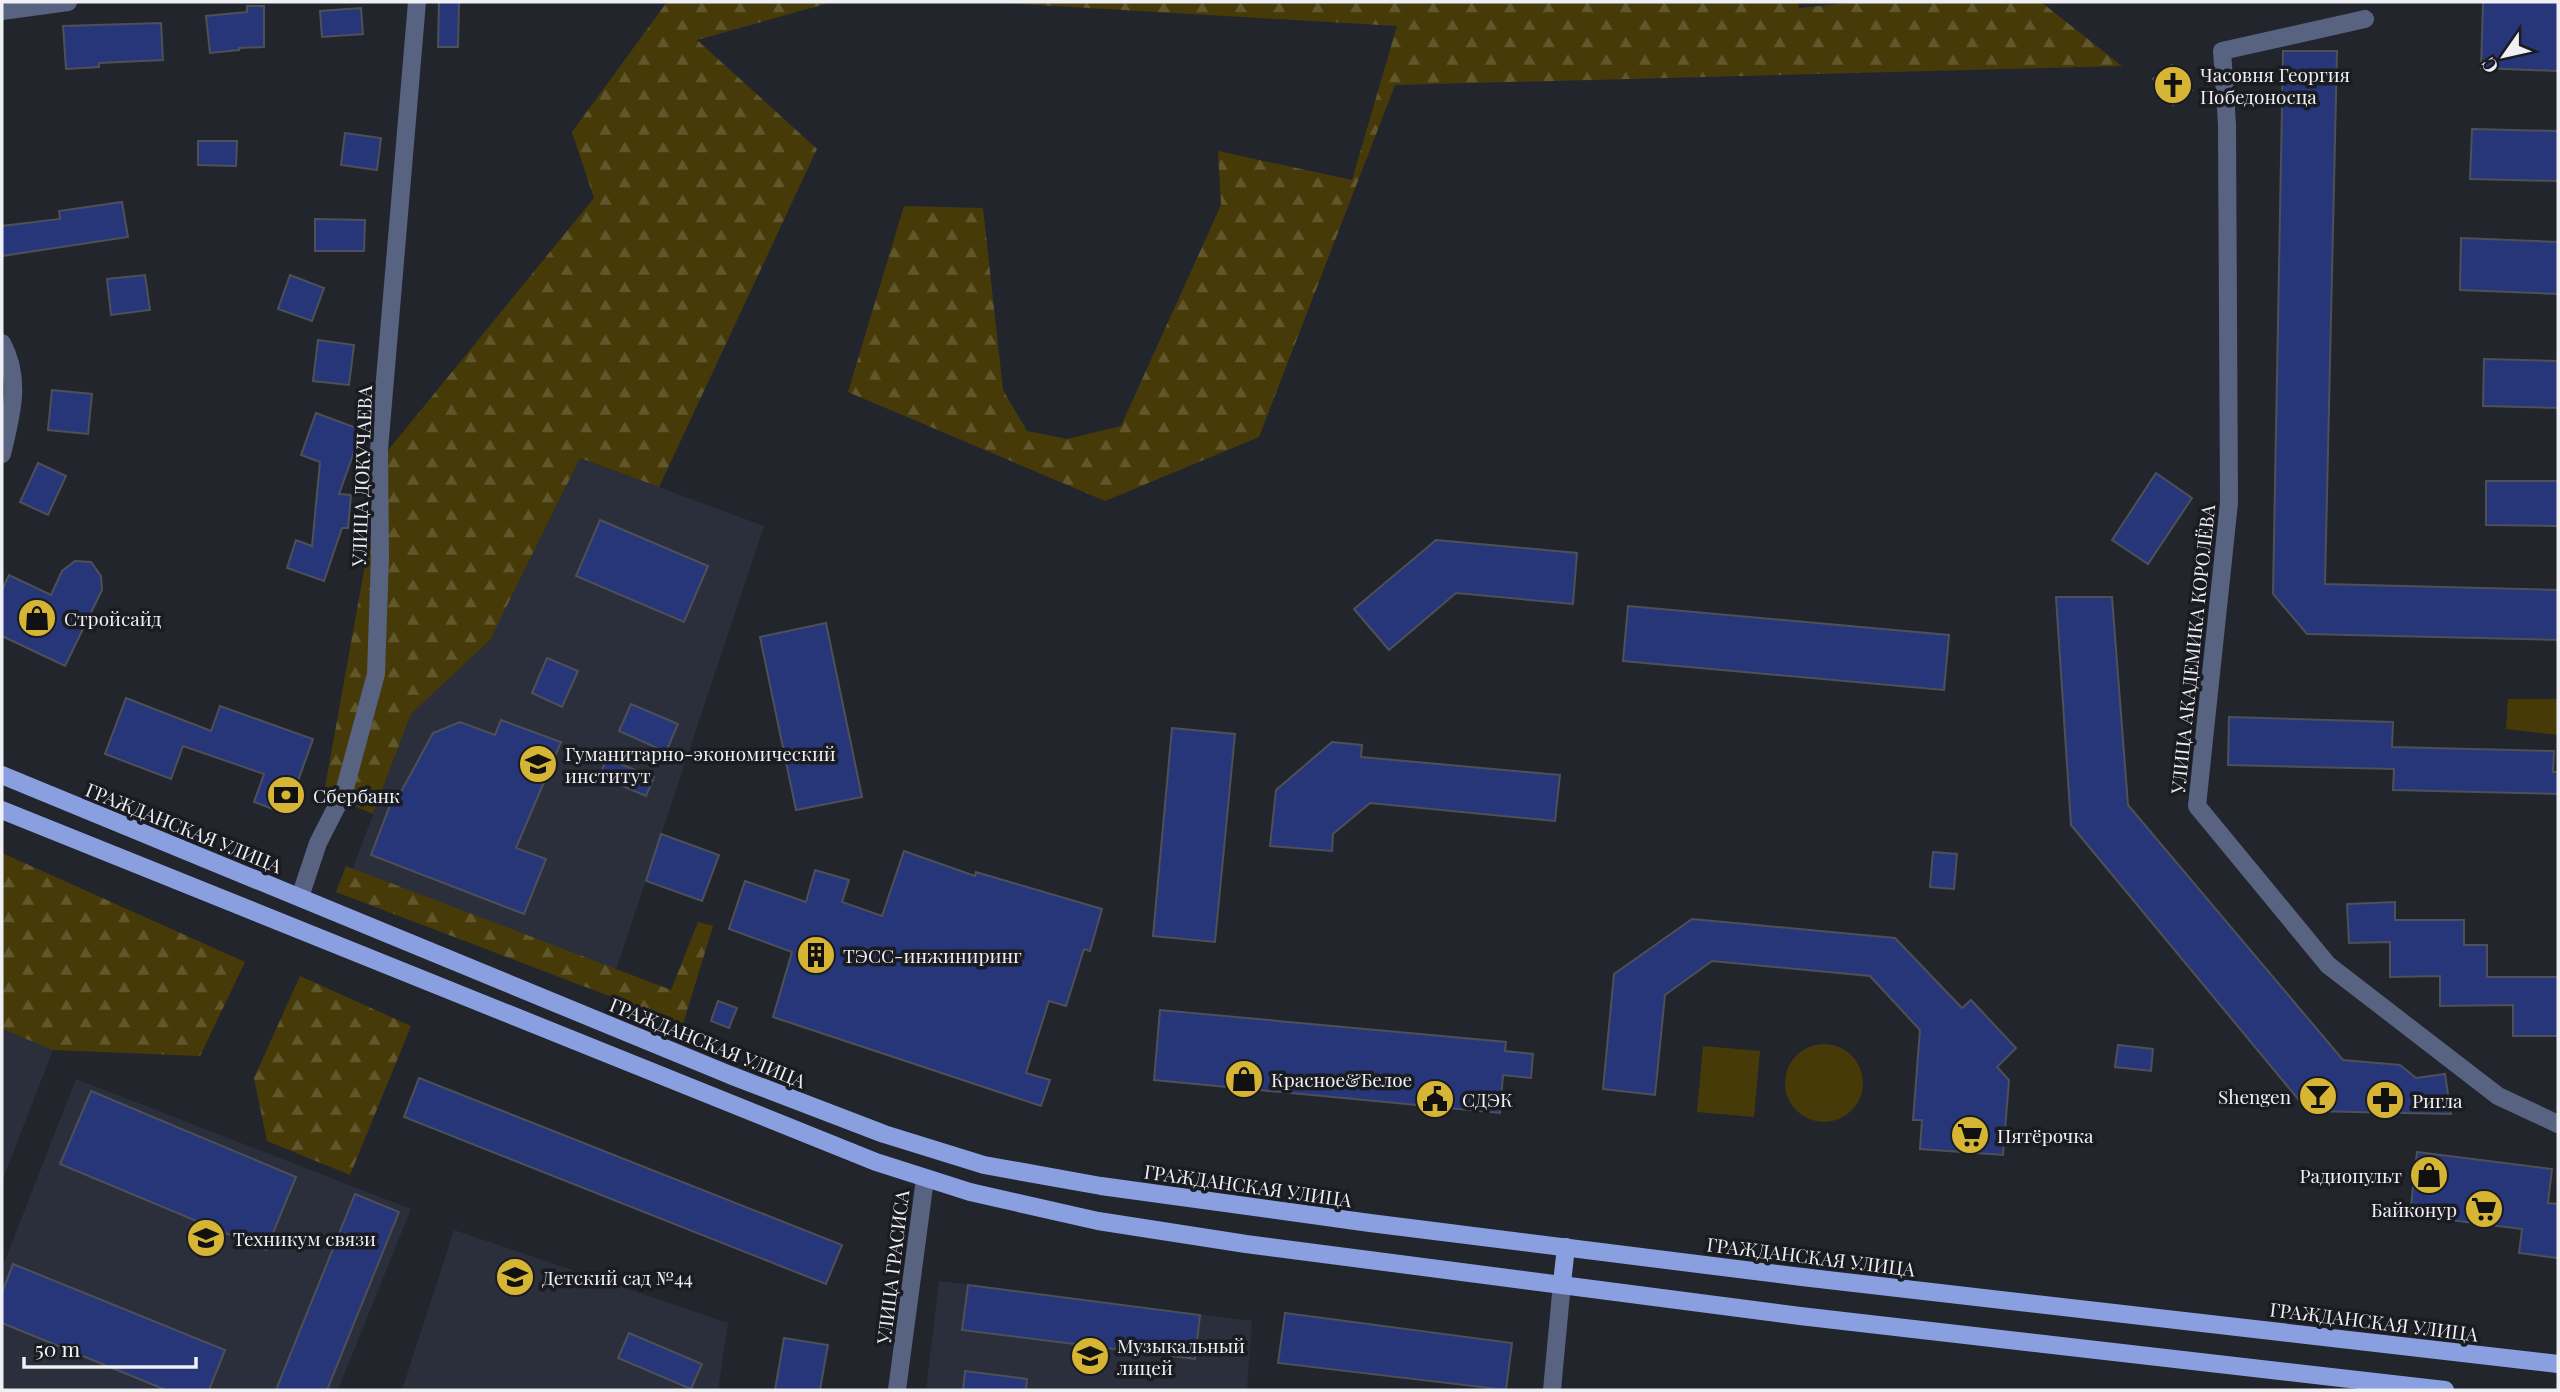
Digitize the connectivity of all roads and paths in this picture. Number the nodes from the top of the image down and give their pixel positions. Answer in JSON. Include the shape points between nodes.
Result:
{"nodes":[{"id":1,"x":68,"y":2,"type":"edge"},
{"id":2,"x":417,"y":2,"type":"edge"},
{"id":3,"x":2,"y":12,"type":"edge"},
{"id":4,"x":2365,"y":19,"type":"dead end"},
{"id":5,"x":2,"y":343,"type":"edge"},
{"id":6,"x":2,"y":454,"type":"edge"},
{"id":7,"x":2,"y":775,"type":"edge"},
{"id":8,"x":2,"y":810,"type":"edge"},
{"id":9,"x":300,"y":897,"type":"junction"},
{"id":10,"x":2558,"y":1124,"type":"edge"},
{"id":11,"x":929,"y":1149,"type":"junction"},
{"id":12,"x":925,"y":1179,"type":"junction"},
{"id":13,"x":1566,"y":1247,"type":"junction"},
{"id":14,"x":1562,"y":1283,"type":"junction"},
{"id":15,"x":2558,"y":1364,"type":"edge"},
{"id":16,"x":897,"y":1390,"type":"edge"},
{"id":17,"x":1552,"y":1390,"type":"edge"},
{"id":18,"x":2445,"y":1390,"type":"edge"}],
"edges":[{"from":1,"to":3,"type":"street"},
{"from":2,"to":9,"type":"street","name":"УЛИЦА ДОКУЧАЕВА","via":[[379,450],[376,674],[344,792],[318,843]]},
{"from":4,"to":10,"type":"street","name":"УЛИЦА АКАДЕМИКА КОРОЛЁВА","via":[[2222,51],[2227,124],[2229,503],[2197,806],[2328,965],[2498,1096]]},
{"from":5,"to":6,"type":"street","via":[[14,380],[14,404]]},
{"from":7,"to":9,"type":"main road","name":"ГРАЖДАНСКАЯ УЛИЦА"},
{"from":8,"to":12,"type":"main road"},
{"from":9,"to":11,"type":"main road","name":"ГРАЖДАНСКАЯ УЛИЦА","via":[[730,1075]]},
{"from":11,"to":12,"type":"main road","name":"УЛИЦА ГРАСИСА"},
{"from":11,"to":13,"type":"main road","name":"ГРАЖДАНСКАЯ УЛИЦА","via":[[984,1165],[1101,1186]]},
{"from":12,"to":14,"type":"main road","via":[[1098,1221]]},
{"from":12,"to":16,"type":"street","name":"УЛИЦА ГРАСИСА"},
{"from":13,"to":14,"type":"main road"},
{"from":13,"to":15,"type":"main road","name":"ГРАЖДАНСКАЯ УЛИЦА"},
{"from":14,"to":17,"type":"street"},
{"from":14,"to":18,"type":"main road","via":[[1800,1316]]}]}
